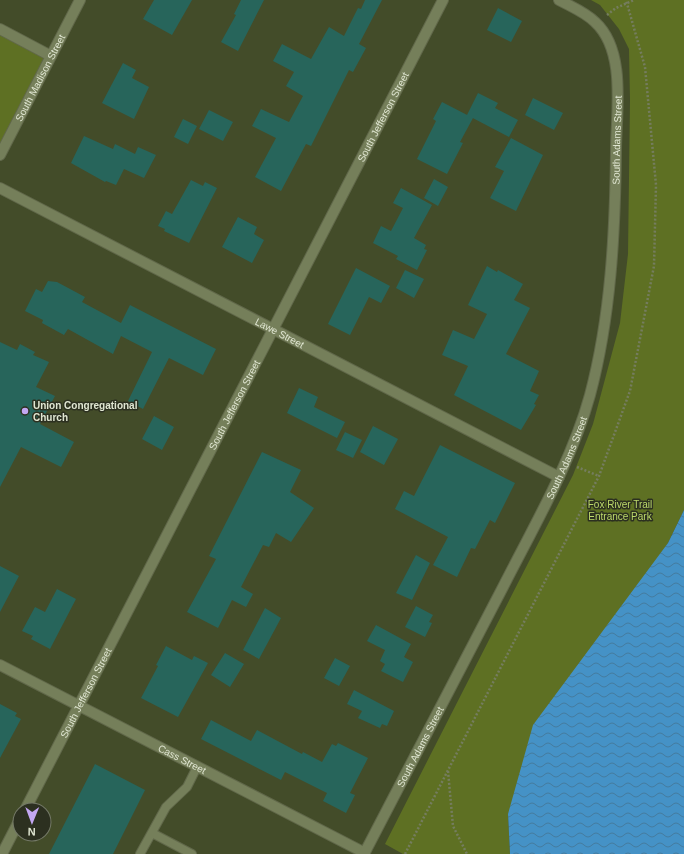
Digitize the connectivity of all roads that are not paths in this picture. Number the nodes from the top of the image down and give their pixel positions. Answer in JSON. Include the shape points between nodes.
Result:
{"nodes":[{"id":1,"x":80,"y":0,"type":"edge"},
{"id":2,"x":443,"y":0,"type":"edge"},
{"id":3,"x":559,"y":0,"type":"edge"},
{"id":4,"x":0,"y":29,"type":"edge"},
{"id":5,"x":52,"y":56,"type":"junction"},
{"id":6,"x":0,"y":155,"type":"edge"},
{"id":7,"x":0,"y":188,"type":"edge"},
{"id":8,"x":273,"y":329,"type":"junction"},
{"id":9,"x":559,"y":478,"type":"junction"},
{"id":10,"x":0,"y":665,"type":"edge"},
{"id":11,"x":78,"y":705,"type":"junction"},
{"id":12,"x":197,"y":767,"type":"junction"},
{"id":13,"x":29,"y":802,"type":"edge"},
{"id":14,"x":152,"y":833,"type":"junction"},
{"id":15,"x":12,"y":835,"type":"edge"},
{"id":16,"x":2,"y":854,"type":"edge"},
{"id":17,"x":140,"y":854,"type":"edge"},
{"id":18,"x":192,"y":854,"type":"edge"},
{"id":19,"x":365,"y":854,"type":"edge"}],
"edges":[{"from":1,"to":5,"type":"street","name":"South Madison Street"},
{"from":2,"to":8,"type":"street","name":"South Jefferson Street"},
{"from":3,"to":9,"type":"street","name":"South Adams Street","via":[[586,14],[598,24],[611,43],[617,74],[615,203],[606,313],[589,397]]},
{"from":4,"to":5,"type":"street"},
{"from":5,"to":6,"type":"street","name":"South Madison Street"},
{"from":7,"to":8,"type":"street","name":"Lawe Street"},
{"from":8,"to":9,"type":"street","name":"Lawe Street"},
{"from":8,"to":11,"type":"street","name":"South Jefferson Street"},
{"from":9,"to":19,"type":"street","name":"South Adams Street"},
{"from":10,"to":11,"type":"street","name":"Cass Street"},
{"from":11,"to":12,"type":"street","name":"Cass Street"},
{"from":11,"to":13,"type":"street","name":"South Jefferson Street"},
{"from":12,"to":14,"type":"lane","via":[[187,787],[166,807]]},
{"from":12,"to":19,"type":"street","name":"Cass Street"},
{"from":14,"to":17,"type":"lane"},
{"from":14,"to":18,"type":"lane"},
{"from":15,"to":16,"type":"street"}]}
